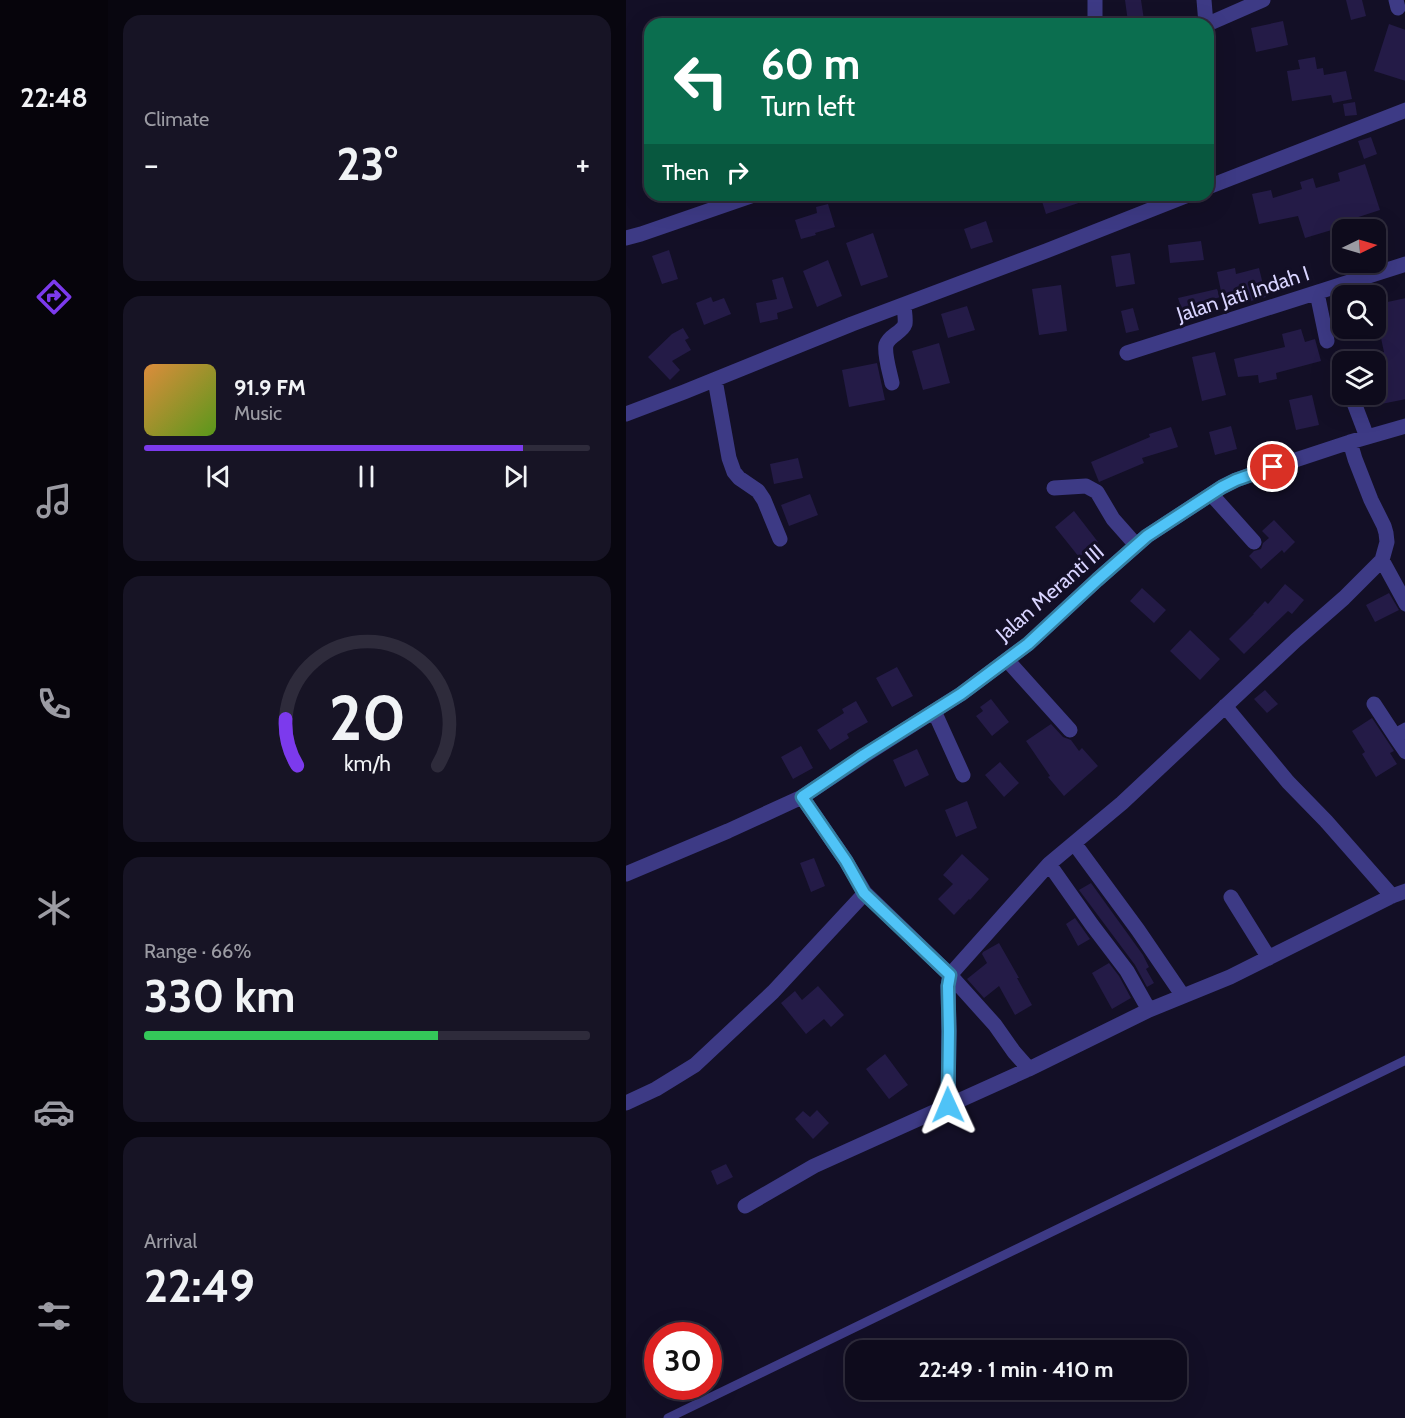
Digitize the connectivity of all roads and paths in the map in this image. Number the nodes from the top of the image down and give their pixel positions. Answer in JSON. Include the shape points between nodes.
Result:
{"nodes":[{"id":1,"x":1095,"y":0,"type":"edge"},
{"id":2,"x":1204,"y":0,"type":"edge"},
{"id":3,"x":1262,"y":0,"type":"edge"},
{"id":4,"x":1095,"y":18,"type":"edge"},
{"id":5,"x":1206,"y":18,"type":"edge"},
{"id":6,"x":1214,"y":21,"type":"edge"},
{"id":7,"x":1406,"y":110,"type":"edge"},
{"id":8,"x":1214,"y":185,"type":"edge"},
{"id":9,"x":722,"y":201,"type":"edge"},
{"id":10,"x":1149,"y":202,"type":"edge"},
{"id":11,"x":626,"y":238,"type":"edge"},
{"id":12,"x":1406,"y":264,"type":"edge"},
{"id":13,"x":1317,"y":293,"type":"junction"},
{"id":14,"x":904,"y":305,"type":"junction"},
{"id":15,"x":1327,"y":341,"type":"dead end"},
{"id":16,"x":1127,"y":353,"type":"dead end"},
{"id":17,"x":715,"y":380,"type":"junction"},
{"id":18,"x":892,"y":383,"type":"dead end"},
{"id":19,"x":1355,"y":405,"type":"edge"},
{"id":20,"x":626,"y":414,"type":"edge"},
{"id":21,"x":1406,"y":426,"type":"edge"},
{"id":22,"x":1367,"y":437,"type":"junction"},
{"id":23,"x":1350,"y":442,"type":"junction"},
{"id":24,"x":1054,"y":488,"type":"dead end"},
{"id":25,"x":1211,"y":494,"type":"junction"},
{"id":26,"x":780,"y":539,"type":"dead end"},
{"id":27,"x":1254,"y":542,"type":"dead end"},
{"id":28,"x":1136,"y":545,"type":"junction"},
{"id":29,"x":1382,"y":560,"type":"junction"},
{"id":30,"x":1406,"y":604,"type":"edge"},
{"id":31,"x":1007,"y":660,"type":"junction"},
{"id":32,"x":1374,"y":704,"type":"dead end"},
{"id":33,"x":1225,"y":706,"type":"junction"},
{"id":34,"x":934,"y":711,"type":"junction"},
{"id":35,"x":1070,"y":730,"type":"dead end"},
{"id":36,"x":1400,"y":733,"type":"edge"},
{"id":37,"x":1406,"y":752,"type":"edge"},
{"id":38,"x":963,"y":775,"type":"dead end"},
{"id":39,"x":802,"y":797,"type":"junction"},
{"id":40,"x":1074,"y":843,"type":"junction"},
{"id":41,"x":1049,"y":864,"type":"junction"},
{"id":42,"x":626,"y":874,"type":"edge"},
{"id":43,"x":864,"y":893,"type":"junction"},
{"id":44,"x":1399,"y":893,"type":"edge"},
{"id":45,"x":1231,"y":897,"type":"dead end"},
{"id":46,"x":1270,"y":958,"type":"junction"},
{"id":47,"x":950,"y":975,"type":"junction"},
{"id":48,"x":1183,"y":996,"type":"junction"},
{"id":49,"x":1149,"y":1010,"type":"junction"},
{"id":50,"x":1406,"y":1060,"type":"edge"},
{"id":51,"x":1029,"y":1069,"type":"junction"},
{"id":52,"x":626,"y":1102,"type":"edge"},
{"id":53,"x":948,"y":1105,"type":"junction"},
{"id":54,"x":745,"y":1206,"type":"dead end"},
{"id":55,"x":668,"y":1418,"type":"edge"}],
"edges":[{"from":1,"to":4,"type":"street"},
{"from":2,"to":5,"type":"street"},
{"from":3,"to":6,"type":"street"},
{"from":7,"to":8,"type":"street"},
{"from":9,"to":11,"type":"street"},
{"from":10,"to":14,"type":"street","via":[[1046,251]]},
{"from":12,"to":13,"type":"street","name":"Jalan Jati Indah I"},
{"from":13,"to":15,"type":"street"},
{"from":13,"to":16,"type":"street","name":"Jalan Jati Indah I"},
{"from":14,"to":17,"type":"street"},
{"from":14,"to":18,"type":"street","via":[[903,327],[886,345]]},
{"from":17,"to":20,"type":"street"},
{"from":17,"to":26,"type":"street","via":[[734,472],[758,491]]},
{"from":19,"to":22,"type":"street"},
{"from":21,"to":22,"type":"street","name":"Jalan Meranti III"},
{"from":22,"to":23,"type":"street","name":"Jalan Meranti III"},
{"from":23,"to":25,"type":"street","name":"Jalan Meranti III","via":[[1236,480]]},
{"from":23,"to":29,"type":"street","via":[[1386,533]]},
{"from":24,"to":28,"type":"street","via":[[1086,486],[1097,492],[1113,519]]},
{"from":25,"to":27,"type":"street"},
{"from":25,"to":28,"type":"street","name":"Jalan Meranti III"},
{"from":28,"to":31,"type":"street","name":"Jalan Meranti III"},
{"from":29,"to":30,"type":"street"},
{"from":29,"to":33,"type":"street"},
{"from":31,"to":34,"type":"street","name":"Jalan Meranti III"},
{"from":31,"to":35,"type":"street"},
{"from":32,"to":36,"type":"street"},
{"from":33,"to":40,"type":"street"},
{"from":33,"to":44,"type":"street","via":[[1288,782]]},
{"from":34,"to":38,"type":"street"},
{"from":34,"to":39,"type":"street","name":"Jalan Meranti III"},
{"from":36,"to":37,"type":"street"},
{"from":39,"to":42,"type":"street","name":"Jalan Meranti III"},
{"from":39,"to":43,"type":"street"},
{"from":40,"to":41,"type":"street"},
{"from":40,"to":48,"type":"street"},
{"from":41,"to":47,"type":"street"},
{"from":41,"to":49,"type":"street","via":[[1127,971]]},
{"from":43,"to":47,"type":"street"},
{"from":43,"to":52,"type":"street","via":[[773,992],[695,1065]]},
{"from":44,"to":46,"type":"street"},
{"from":45,"to":46,"type":"street"},
{"from":46,"to":48,"type":"street"},
{"from":47,"to":51,"type":"street"},
{"from":47,"to":53,"type":"street"},
{"from":48,"to":49,"type":"street"},
{"from":49,"to":51,"type":"street"},
{"from":50,"to":55,"type":"lane"},
{"from":51,"to":53,"type":"street"},
{"from":53,"to":54,"type":"street","via":[[814,1166]]}]}
